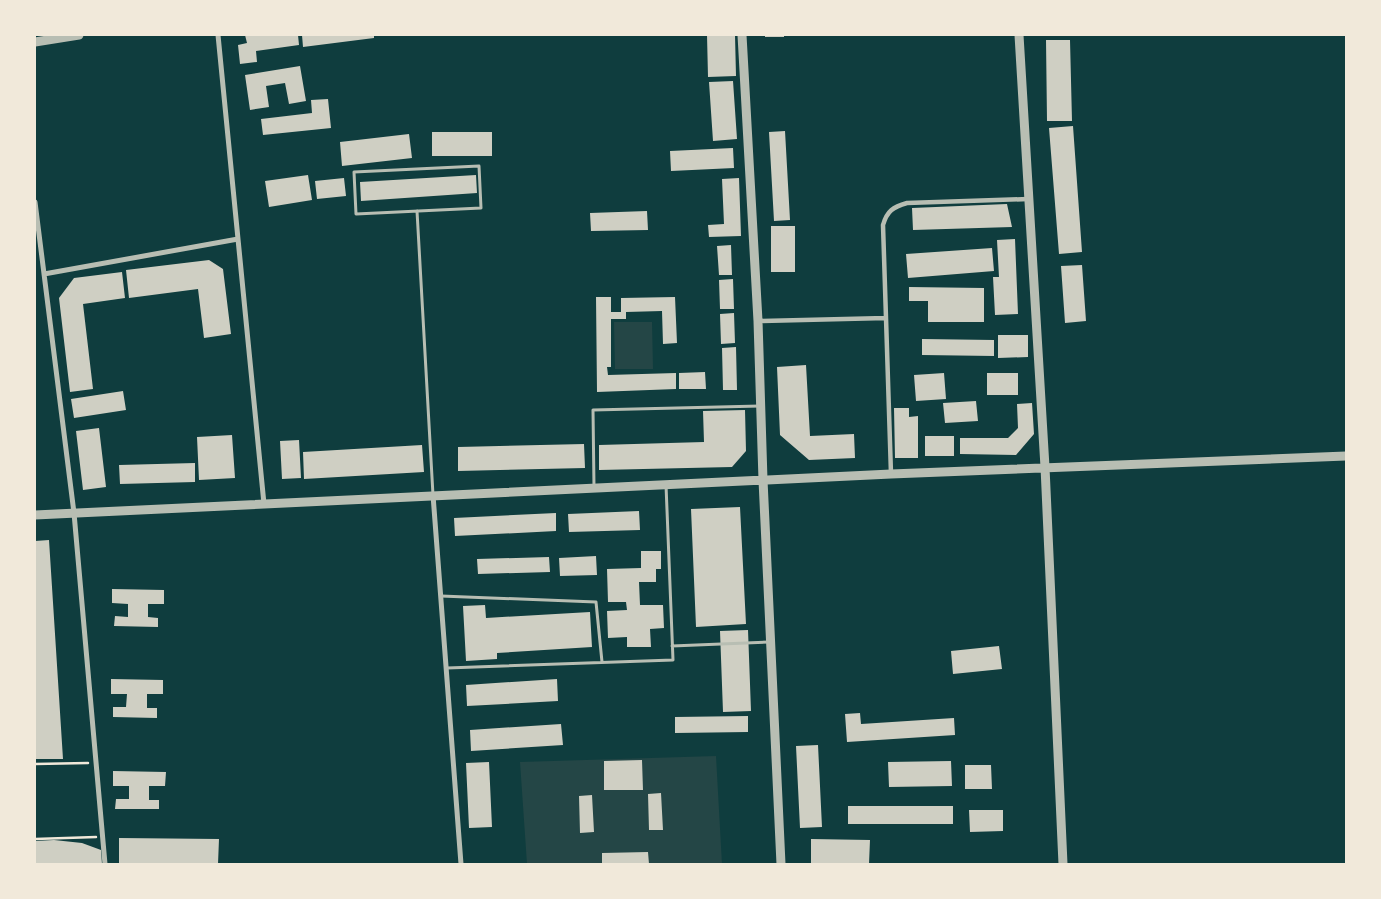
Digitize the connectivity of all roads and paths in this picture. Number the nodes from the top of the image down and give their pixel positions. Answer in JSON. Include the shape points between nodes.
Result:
{"nodes":[{"id":1,"x":79,"y":35,"type":"edge"},
{"id":2,"x":218,"y":35,"type":"edge"},
{"id":3,"x":742,"y":35,"type":"edge"},
{"id":4,"x":1019,"y":35,"type":"edge"},
{"id":5,"x":35,"y":42,"type":"edge"},
{"id":6,"x":1028,"y":199,"type":"junction"},
{"id":7,"x":35,"y":202,"type":"edge"},
{"id":8,"x":417,"y":211,"type":"junction"},
{"id":9,"x":238,"y":239,"type":"junction"},
{"id":10,"x":44,"y":274,"type":"junction"},
{"id":11,"x":886,"y":318,"type":"junction"},
{"id":12,"x":758,"y":321,"type":"junction"},
{"id":13,"x":761,"y":406,"type":"junction"},
{"id":14,"x":1346,"y":456,"type":"edge"},
{"id":15,"x":1045,"y":467,"type":"junction"},
{"id":16,"x":890,"y":474,"type":"junction"},
{"id":17,"x":763,"y":480,"type":"junction"},
{"id":18,"x":666,"y":484,"type":"junction"},
{"id":19,"x":594,"y":488,"type":"junction"},
{"id":20,"x":434,"y":496,"type":"junction"},
{"id":21,"x":264,"y":504,"type":"junction"},
{"id":22,"x":74,"y":513,"type":"junction"},
{"id":23,"x":35,"y":515,"type":"edge"},
{"id":24,"x":441,"y":596,"type":"junction"},
{"id":25,"x":770,"y":642,"type":"junction"},
{"id":26,"x":672,"y":646,"type":"junction"},
{"id":27,"x":602,"y":662,"type":"junction"},
{"id":28,"x":446,"y":668,"type":"junction"},
{"id":29,"x":96,"y":763,"type":"junction"},
{"id":30,"x":35,"y":764,"type":"edge"},
{"id":31,"x":102,"y":837,"type":"junction"},
{"id":32,"x":35,"y":839,"type":"edge"},
{"id":33,"x":104,"y":864,"type":"edge"},
{"id":34,"x":461,"y":864,"type":"edge"},
{"id":35,"x":781,"y":864,"type":"edge"},
{"id":36,"x":1063,"y":864,"type":"edge"}],
"edges":[{"from":1,"to":5,"type":"street"},
{"from":2,"to":9,"type":"street"},
{"from":3,"to":12,"type":"street"},
{"from":4,"to":6,"type":"street"},
{"from":6,"to":11,"type":"street","via":[[907,203],[894,207],[886,215],[883,225]]},
{"from":6,"to":15,"type":"street"},
{"from":7,"to":10,"type":"street"},
{"from":8,"to":8,"type":"lane","via":[[356,214],[354,172],[479,166],[481,208]]},
{"from":8,"to":20,"type":"lane"},
{"from":9,"to":10,"type":"street"},
{"from":9,"to":21,"type":"street"},
{"from":10,"to":22,"type":"street"},
{"from":11,"to":12,"type":"street"},
{"from":11,"to":16,"type":"street"},
{"from":12,"to":13,"type":"street"},
{"from":13,"to":17,"type":"street"},
{"from":13,"to":19,"type":"lane","via":[[593,410]]},
{"from":14,"to":15,"type":"street"},
{"from":15,"to":16,"type":"street"},
{"from":15,"to":36,"type":"street"},
{"from":16,"to":17,"type":"street"},
{"from":17,"to":18,"type":"street"},
{"from":17,"to":25,"type":"street"},
{"from":18,"to":19,"type":"street"},
{"from":18,"to":26,"type":"lane"},
{"from":19,"to":20,"type":"street"},
{"from":20,"to":21,"type":"street"},
{"from":20,"to":24,"type":"street"},
{"from":21,"to":22,"type":"street"},
{"from":22,"to":23,"type":"street"},
{"from":22,"to":29,"type":"street"},
{"from":24,"to":27,"type":"lane","via":[[596,602]]},
{"from":24,"to":28,"type":"street"},
{"from":25,"to":26,"type":"lane"},
{"from":25,"to":35,"type":"street"},
{"from":26,"to":27,"type":"lane","via":[[673,660]]},
{"from":27,"to":28,"type":"lane"},
{"from":28,"to":34,"type":"street"},
{"from":29,"to":30,"type":"path"},
{"from":29,"to":31,"type":"street"},
{"from":31,"to":32,"type":"path"},
{"from":31,"to":33,"type":"street"}]}
